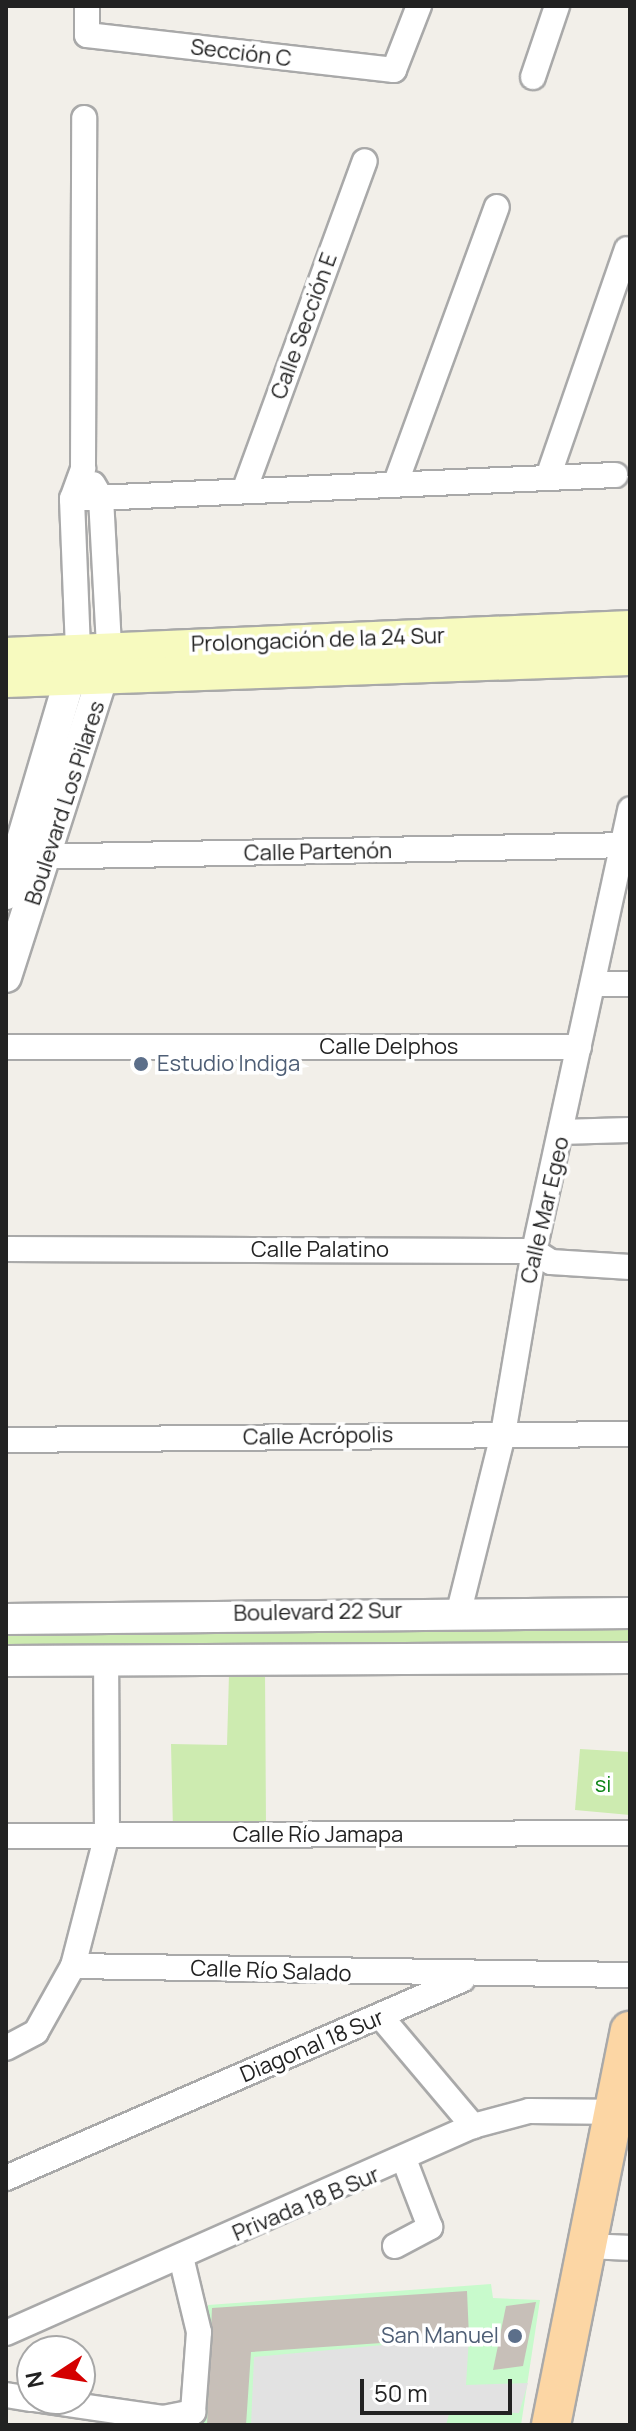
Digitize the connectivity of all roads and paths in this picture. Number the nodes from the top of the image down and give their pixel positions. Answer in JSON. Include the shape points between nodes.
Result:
{"nodes":[{"id":1,"x":87,"y":6,"type":"edge"},
{"id":2,"x":419,"y":6,"type":"edge"},
{"id":3,"x":557,"y":6,"type":"edge"},
{"id":4,"x":533,"y":77,"type":"dead end"},
{"id":5,"x":84,"y":118,"type":"dead end"},
{"id":6,"x":365,"y":161,"type":"dead end"},
{"id":7,"x":497,"y":207,"type":"dead end"},
{"id":8,"x":627,"y":249,"type":"dead end"},
{"id":9,"x":83,"y":468,"type":"junction"},
{"id":10,"x":615,"y":475,"type":"dead end"},
{"id":11,"x":548,"y":477,"type":"junction"},
{"id":12,"x":395,"y":485,"type":"junction"},
{"id":13,"x":244,"y":491,"type":"junction"},
{"id":14,"x":101,"y":498,"type":"junction"},
{"id":15,"x":72,"y":499,"type":"junction"},
{"id":16,"x":630,"y":628,"type":"edge"},
{"id":17,"x":6,"y":655,"type":"edge"},
{"id":18,"x":630,"y":658,"type":"edge"},
{"id":19,"x":92,"y":661,"type":"junction"},
{"id":20,"x":6,"y":680,"type":"edge"},
{"id":21,"x":630,"y":809,"type":"edge"},
{"id":22,"x":626,"y":845,"type":"edge"},
{"id":23,"x":50,"y":857,"type":"junction"},
{"id":24,"x":13,"y":858,"type":"edge"},
{"id":25,"x":6,"y":894,"type":"edge"},
{"id":26,"x":6,"y":977,"type":"edge"},
{"id":27,"x":595,"y":984,"type":"junction"},
{"id":28,"x":630,"y":984,"type":"edge"},
{"id":29,"x":6,"y":1047,"type":"edge"},
{"id":30,"x":579,"y":1047,"type":"junction"},
{"id":31,"x":630,"y":1130,"type":"edge"},
{"id":32,"x":563,"y":1132,"type":"junction"},
{"id":33,"x":6,"y":1249,"type":"edge"},
{"id":34,"x":534,"y":1251,"type":"junction"},
{"id":35,"x":630,"y":1267,"type":"edge"},
{"id":36,"x":503,"y":1434,"type":"junction"},
{"id":37,"x":630,"y":1434,"type":"edge"},
{"id":38,"x":6,"y":1440,"type":"edge"},
{"id":39,"x":459,"y":1611,"type":"junction"},
{"id":40,"x":630,"y":1613,"type":"edge"},
{"id":41,"x":6,"y":1619,"type":"edge"},
{"id":42,"x":630,"y":1658,"type":"edge"},
{"id":43,"x":106,"y":1660,"type":"junction"},
{"id":44,"x":6,"y":1661,"type":"edge"},
{"id":45,"x":630,"y":1833,"type":"edge"},
{"id":46,"x":107,"y":1835,"type":"junction"},
{"id":47,"x":6,"y":1836,"type":"edge"},
{"id":48,"x":73,"y":1966,"type":"junction"},
{"id":49,"x":630,"y":1975,"type":"edge"},
{"id":50,"x":469,"y":1977,"type":"junction"},
{"id":51,"x":381,"y":2017,"type":"junction"},
{"id":52,"x":630,"y":2031,"type":"edge"},
{"id":53,"x":6,"y":2048,"type":"edge"},
{"id":54,"x":621,"y":2112,"type":"edge"},
{"id":55,"x":473,"y":2126,"type":"junction"},
{"id":56,"x":405,"y":2162,"type":"junction"},
{"id":57,"x":6,"y":2178,"type":"edge"},
{"id":58,"x":395,"y":2246,"type":"dead end"},
{"id":59,"x":586,"y":2246,"type":"junction"},
{"id":60,"x":630,"y":2248,"type":"edge"},
{"id":61,"x":181,"y":2257,"type":"junction"},
{"id":62,"x":7,"y":2329,"type":"edge"},
{"id":63,"x":96,"y":2408,"type":"edge"},
{"id":64,"x":551,"y":2425,"type":"edge"}],
"edges":[{"from":1,"to":2,"type":"street","name":"Sección C","via":[[87,35],[394,70]]},
{"from":3,"to":4,"type":"street"},
{"from":5,"to":9,"type":"street"},
{"from":6,"to":13,"type":"street","name":"Calle Sección E"},
{"from":7,"to":12,"type":"street"},
{"from":8,"to":11,"type":"street"},
{"from":9,"to":14,"type":"street"},
{"from":9,"to":15,"type":"street"},
{"from":10,"to":11,"type":"street"},
{"from":11,"to":12,"type":"street"},
{"from":12,"to":13,"type":"street"},
{"from":13,"to":14,"type":"street"},
{"from":14,"to":15,"type":"street"},
{"from":14,"to":19,"type":"street"},
{"from":15,"to":19,"type":"street"},
{"from":16,"to":19,"type":"main road","name":"Prolongación de la 24 Sur"},
{"from":17,"to":19,"type":"main road","name":"Prolongación de la 24 Sur"},
{"from":18,"to":19,"type":"main road","name":"Prolongación de la 24 Sur"},
{"from":19,"to":20,"type":"main road","name":"Prolongación de la 24 Sur"},
{"from":19,"to":23,"type":"street","name":"Boulevard Los Pilares"},
{"from":19,"to":24,"type":"street","name":"Boulevard Los Pilares"},
{"from":21,"to":22,"type":"street","name":"Calle Mar Egeo"},
{"from":22,"to":23,"type":"street","name":"Calle Partenón"},
{"from":22,"to":27,"type":"street","name":"Calle Mar Egeo"},
{"from":23,"to":24,"type":"street","name":"Calle Partenón"},
{"from":23,"to":26,"type":"street","name":"Boulevard Los Pilares"},
{"from":24,"to":25,"type":"street","name":"Boulevard Los Pilares"},
{"from":27,"to":28,"type":"street"},
{"from":27,"to":30,"type":"street","name":"Calle Mar Egeo"},
{"from":29,"to":30,"type":"street","name":"Calle Delphos"},
{"from":30,"to":32,"type":"street","name":"Calle Mar Egeo"},
{"from":31,"to":32,"type":"street"},
{"from":32,"to":34,"type":"street","name":"Calle Mar Egeo"},
{"from":33,"to":34,"type":"street","name":"Calle Palatino"},
{"from":34,"to":35,"type":"street","name":"Calle Palatino","via":[[551,1262]]},
{"from":34,"to":36,"type":"street","name":"Calle Mar Egeo"},
{"from":36,"to":37,"type":"street","name":"Calle Acrópolis"},
{"from":36,"to":38,"type":"street","name":"Calle Acrópolis"},
{"from":36,"to":39,"type":"street","name":"Calle Mar Egeo"},
{"from":39,"to":40,"type":"street","name":"Boulevard 22 Sur"},
{"from":39,"to":41,"type":"street","name":"Boulevard 22 Sur"},
{"from":42,"to":43,"type":"street","name":"Boulevard 22 Sur"},
{"from":43,"to":44,"type":"street","name":"Boulevard 22 Sur"},
{"from":43,"to":46,"type":"street"},
{"from":45,"to":46,"type":"street","name":"Calle Río Jamapa"},
{"from":46,"to":47,"type":"street","name":"Calle Río Jamapa"},
{"from":46,"to":48,"type":"street"},
{"from":48,"to":50,"type":"street","name":"Calle Río Salado"},
{"from":48,"to":53,"type":"street","via":[[36,2032]]},
{"from":49,"to":50,"type":"street","name":"Diagonal 18 Sur"},
{"from":50,"to":51,"type":"street","name":"Diagonal 18 Sur"},
{"from":51,"to":55,"type":"street"},
{"from":51,"to":57,"type":"street","name":"Diagonal 18 Sur"},
{"from":52,"to":54,"type":"main road"},
{"from":54,"to":55,"type":"street","name":"Privada 18 B Sur","via":[[514,2113]]},
{"from":54,"to":59,"type":"main road"},
{"from":55,"to":56,"type":"street","name":"Privada 18 B Sur"},
{"from":56,"to":58,"type":"street","via":[[430,2227]]},
{"from":56,"to":61,"type":"street","name":"Privada 18 B Sur"},
{"from":59,"to":60,"type":"street"},
{"from":59,"to":64,"type":"main road"},
{"from":61,"to":62,"type":"street","name":"Privada 18 B Sur"},
{"from":61,"to":63,"type":"street","via":[[199,2332],[193,2412],[163,2418]]}]}
